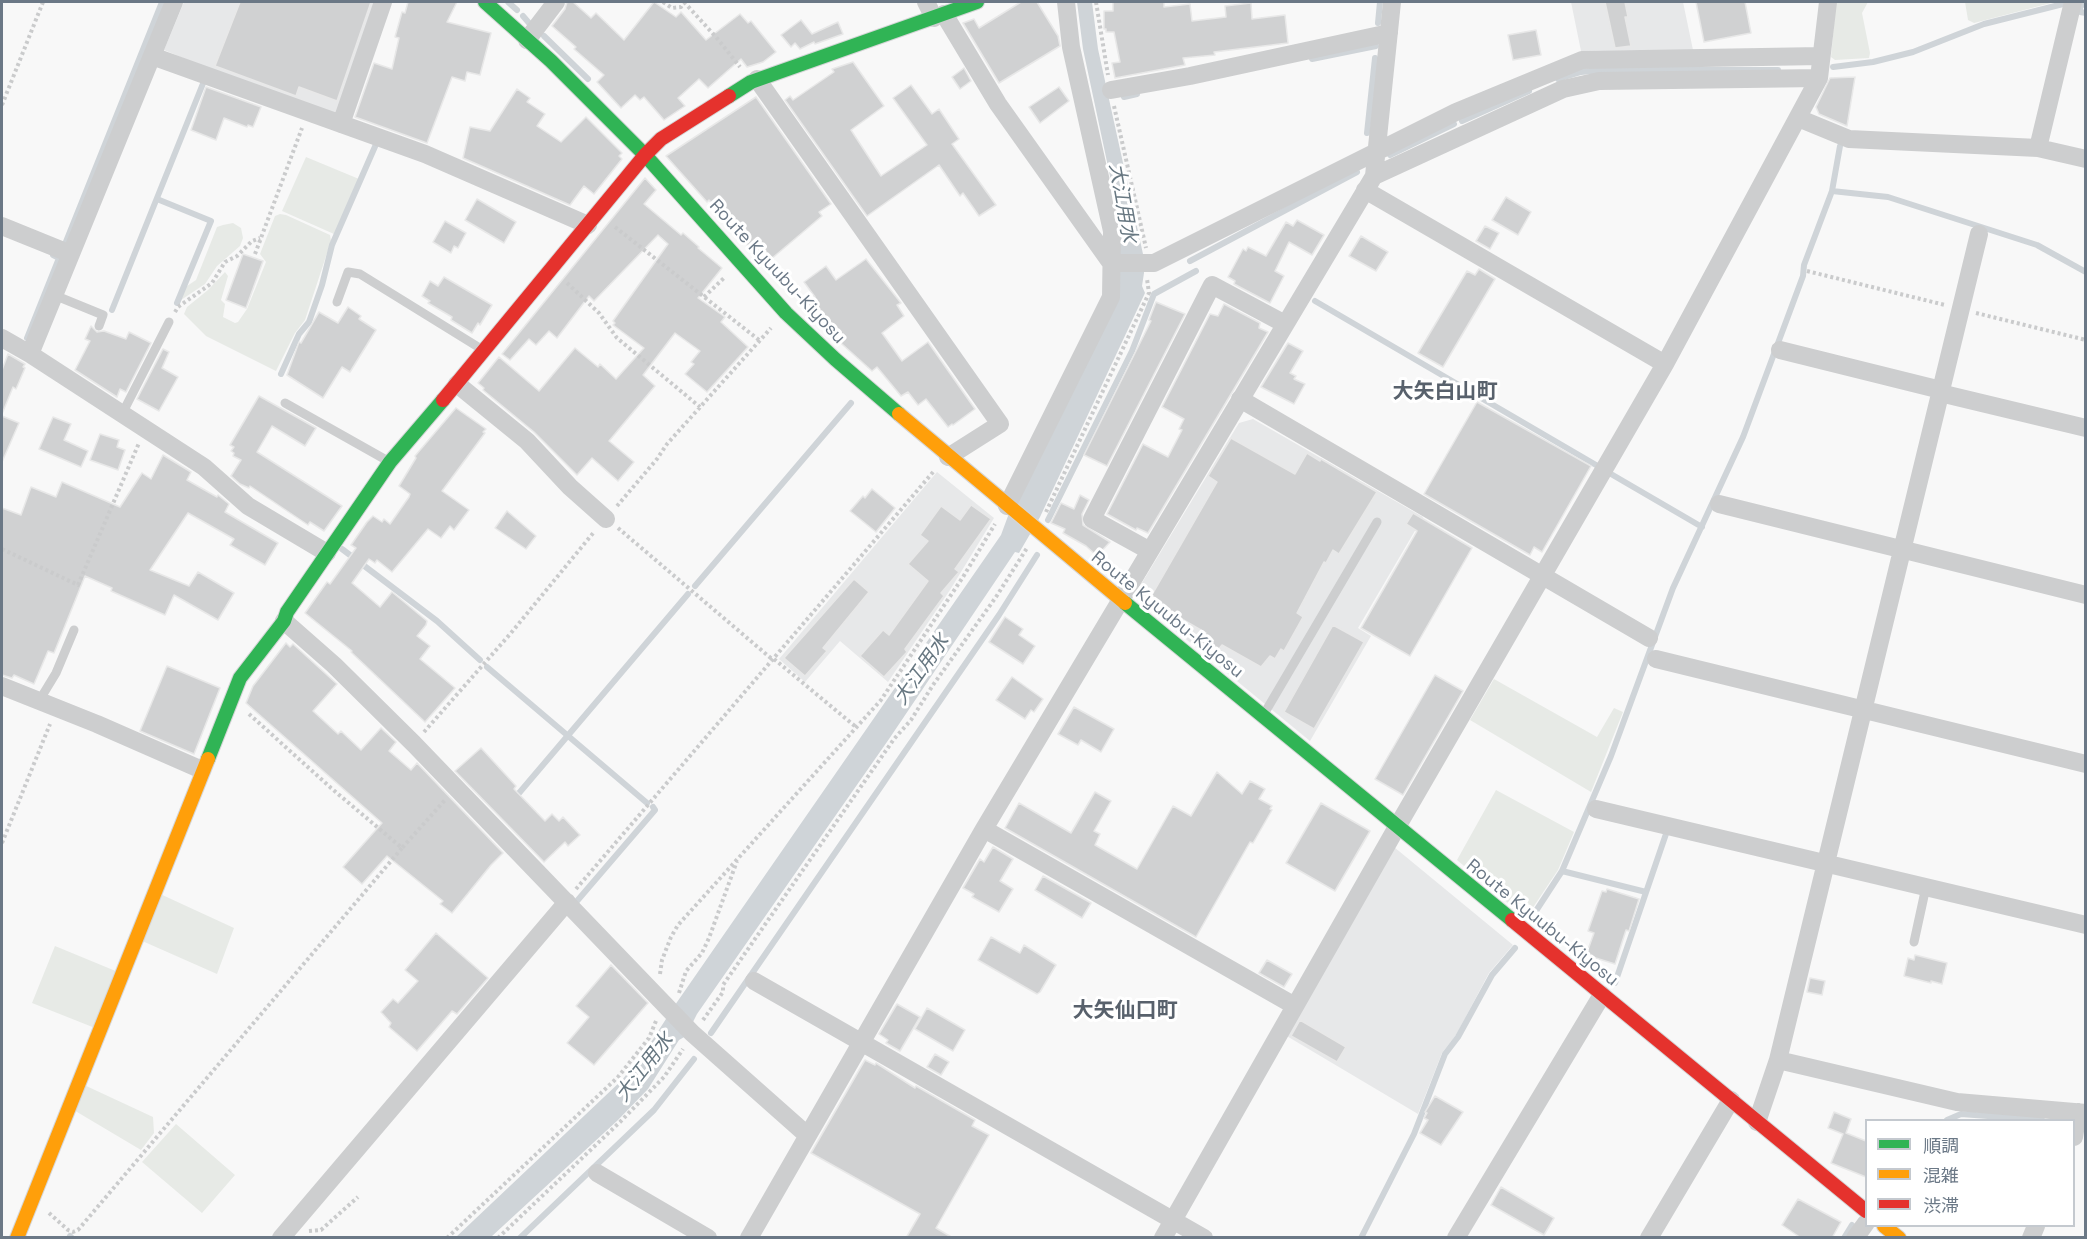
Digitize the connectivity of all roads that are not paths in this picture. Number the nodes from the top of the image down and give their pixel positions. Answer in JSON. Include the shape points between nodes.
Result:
{"nodes":[{"id":1,"x":174,"y":2,"type":"edge"},
{"id":2,"x":383,"y":2,"type":"edge"},
{"id":3,"x":485,"y":2,"type":"edge"},
{"id":4,"x":556,"y":2,"type":"edge"},
{"id":5,"x":926,"y":2,"type":"edge"},
{"id":6,"x":977,"y":2,"type":"edge"},
{"id":7,"x":1066,"y":2,"type":"edge"},
{"id":8,"x":1392,"y":2,"type":"edge"},
{"id":9,"x":1828,"y":2,"type":"edge"},
{"id":10,"x":2073,"y":2,"type":"edge"},
{"id":11,"x":939,"y":16,"type":"junction"},
{"id":12,"x":1389,"y":33,"type":"junction"},
{"id":13,"x":527,"y":40,"type":"junction"},
{"id":14,"x":152,"y":56,"type":"junction"},
{"id":15,"x":1821,"y":56,"type":"junction"},
{"id":16,"x":1819,"y":78,"type":"junction"},
{"id":17,"x":754,"y":80,"type":"junction"},
{"id":18,"x":1111,"y":90,"type":"road end"},
{"id":19,"x":1798,"y":118,"type":"junction"},
{"id":20,"x":341,"y":124,"type":"junction"},
{"id":21,"x":2038,"y":148,"type":"junction"},
{"id":22,"x":1376,"y":150,"type":"junction"},
{"id":23,"x":645,"y":155,"type":"junction"},
{"id":24,"x":2085,"y":159,"type":"edge"},
{"id":25,"x":1370,"y":183,"type":"junction"},
{"id":26,"x":592,"y":219,"type":"junction"},
{"id":27,"x":2,"y":226,"type":"edge"},
{"id":28,"x":1979,"y":234,"type":"dead end"},
{"id":29,"x":71,"y":254,"type":"junction"},
{"id":30,"x":1113,"y":263,"type":"junction"},
{"id":31,"x":54,"y":295,"type":"junction"},
{"id":32,"x":337,"y":302,"type":"dead end"},
{"id":33,"x":169,"y":322,"type":"road end"},
{"id":34,"x":1285,"y":324,"type":"junction"},
{"id":35,"x":99,"y":326,"type":"dead end"},
{"id":36,"x":2,"y":338,"type":"edge"},
{"id":37,"x":1780,"y":350,"type":"dead end"},
{"id":38,"x":486,"y":351,"type":"junction"},
{"id":39,"x":30,"y":354,"type":"junction"},
{"id":40,"x":1665,"y":364,"type":"junction"},
{"id":41,"x":458,"y":384,"type":"junction"},
{"id":42,"x":1940,"y":392,"type":"junction"},
{"id":43,"x":1240,"y":399,"type":"junction"},
{"id":44,"x":285,"y":403,"type":"dead end"},
{"id":45,"x":122,"y":414,"type":"junction"},
{"id":46,"x":2085,"y":428,"type":"edge"},
{"id":47,"x":947,"y":457,"type":"junction"},
{"id":48,"x":390,"y":462,"type":"junction"},
{"id":49,"x":1719,"y":504,"type":"dead end"},
{"id":50,"x":1008,"y":507,"type":"junction"},
{"id":51,"x":611,"y":522,"type":"road end"},
{"id":52,"x":1377,"y":522,"type":"dead end"},
{"id":53,"x":1902,"y":550,"type":"junction"},
{"id":54,"x":1150,"y":551,"type":"junction"},
{"id":55,"x":327,"y":553,"type":"junction"},
{"id":56,"x":1543,"y":576,"type":"junction"},
{"id":57,"x":2085,"y":595,"type":"edge"},
{"id":58,"x":1121,"y":600,"type":"junction"},
{"id":59,"x":284,"y":621,"type":"junction"},
{"id":60,"x":74,"y":630,"type":"dead end"},
{"id":61,"x":1649,"y":638,"type":"dead end"},
{"id":62,"x":1656,"y":659,"type":"dead end"},
{"id":63,"x":2,"y":687,"type":"edge"},
{"id":64,"x":39,"y":701,"type":"junction"},
{"id":65,"x":1863,"y":710,"type":"junction"},
{"id":66,"x":1262,"y":717,"type":"junction"},
{"id":67,"x":2085,"y":764,"type":"edge"},
{"id":68,"x":202,"y":770,"type":"junction"},
{"id":69,"x":1596,"y":809,"type":"dead end"},
{"id":70,"x":1397,"y":827,"type":"junction"},
{"id":71,"x":984,"y":829,"type":"junction"},
{"id":72,"x":1826,"y":864,"type":"junction"},
{"id":73,"x":1926,"y":887,"type":"junction"},
{"id":74,"x":566,"y":902,"type":"junction"},
{"id":75,"x":2085,"y":925,"type":"edge"},
{"id":76,"x":1914,"y":942,"type":"dead end"},
{"id":77,"x":754,"y":981,"type":"dead end"},
{"id":78,"x":1602,"y":995,"type":"junction"},
{"id":79,"x":1295,"y":1006,"type":"junction"},
{"id":80,"x":861,"y":1042,"type":"junction"},
{"id":81,"x":1778,"y":1060,"type":"junction"},
{"id":82,"x":1731,"y":1100,"type":"junction"},
{"id":83,"x":2039,"y":1119,"type":"edge"},
{"id":84,"x":1758,"y":1122,"type":"junction"},
{"id":85,"x":807,"y":1135,"type":"junction"},
{"id":86,"x":597,"y":1173,"type":"dead end"},
{"id":87,"x":1865,"y":1210,"type":"edge"},
{"id":88,"x":1173,"y":1220,"type":"junction"},
{"id":89,"x":1865,"y":1223,"type":"edge"},
{"id":90,"x":1885,"y":1227,"type":"edge"},
{"id":91,"x":17,"y":1238,"type":"edge"},
{"id":92,"x":281,"y":1238,"type":"edge"},
{"id":93,"x":708,"y":1238,"type":"edge"},
{"id":94,"x":749,"y":1238,"type":"edge"},
{"id":95,"x":1163,"y":1238,"type":"edge"},
{"id":96,"x":1204,"y":1238,"type":"edge"},
{"id":97,"x":1456,"y":1238,"type":"edge"},
{"id":98,"x":1649,"y":1238,"type":"edge"},
{"id":99,"x":1855,"y":1238,"type":"edge"},
{"id":100,"x":1899,"y":1238,"type":"edge"}],
"edges":[{"from":1,"to":14,"type":"street"},
{"from":2,"to":20,"type":"street"},
{"from":3,"to":13,"type":"main road","name":"Route Kyuubu-Kiyosu"},
{"from":4,"to":13,"type":"street"},
{"from":5,"to":11,"type":"street"},
{"from":6,"to":11,"type":"main road"},
{"from":7,"to":30,"type":"street","via":[[1071,47],[1112,231]]},
{"from":8,"to":12,"type":"street"},
{"from":9,"to":15,"type":"street"},
{"from":10,"to":21,"type":"street"},
{"from":11,"to":17,"type":"main road"},
{"from":11,"to":30,"type":"street"},
{"from":12,"to":18,"type":"street"},
{"from":12,"to":22,"type":"street"},
{"from":13,"to":23,"type":"main road","name":"Route Kyuubu-Kiyosu"},
{"from":14,"to":20,"type":"street"},
{"from":14,"to":29,"type":"street"},
{"from":15,"to":16,"type":"street"},
{"from":15,"to":22,"type":"street","via":[[1582,60]]},
{"from":16,"to":19,"type":"street"},
{"from":16,"to":25,"type":"street","via":[[1599,81],[1563,89]]},
{"from":17,"to":23,"type":"main road"},
{"from":17,"to":47,"type":"street","via":[[1000,424]]},
{"from":19,"to":21,"type":"street","via":[[1849,139]]},
{"from":19,"to":40,"type":"street"},
{"from":20,"to":26,"type":"street"},
{"from":21,"to":24,"type":"street"},
{"from":22,"to":25,"type":"street"},
{"from":22,"to":30,"type":"street","via":[[1154,263]]},
{"from":23,"to":26,"type":"main road"},
{"from":23,"to":47,"type":"main road","name":"Route Kyuubu-Kiyosu","via":[[786,313]]},
{"from":25,"to":34,"type":"street"},
{"from":25,"to":40,"type":"street"},
{"from":26,"to":38,"type":"main road"},
{"from":27,"to":29,"type":"street"},
{"from":28,"to":42,"type":"street"},
{"from":29,"to":31,"type":"street"},
{"from":30,"to":50,"type":"street","via":[[1111,297]]},
{"from":31,"to":35,"type":"lane","via":[[104,315]]},
{"from":31,"to":39,"type":"street"},
{"from":32,"to":38,"type":"lane","via":[[348,272],[360,274]]},
{"from":33,"to":45,"type":"lane"},
{"from":34,"to":43,"type":"street"},
{"from":34,"to":54,"type":"street","via":[[1212,285],[1092,519]]},
{"from":36,"to":39,"type":"street"},
{"from":37,"to":42,"type":"street"},
{"from":38,"to":41,"type":"main road"},
{"from":39,"to":45,"type":"street"},
{"from":40,"to":56,"type":"street"},
{"from":41,"to":48,"type":"main road"},
{"from":41,"to":51,"type":"street","via":[[527,441],[570,487]]},
{"from":42,"to":46,"type":"street"},
{"from":42,"to":53,"type":"street"},
{"from":43,"to":54,"type":"street"},
{"from":43,"to":56,"type":"street"},
{"from":44,"to":48,"type":"lane"},
{"from":45,"to":55,"type":"street","via":[[204,467],[248,506]]},
{"from":47,"to":50,"type":"main road","name":"Route Kyuubu-Kiyosu"},
{"from":48,"to":55,"type":"main road"},
{"from":49,"to":53,"type":"street"},
{"from":50,"to":58,"type":"main road","name":"Route Kyuubu-Kiyosu"},
{"from":52,"to":66,"type":"lane"},
{"from":53,"to":57,"type":"street"},
{"from":53,"to":65,"type":"street"},
{"from":54,"to":58,"type":"street"},
{"from":55,"to":59,"type":"main road"},
{"from":56,"to":61,"type":"street"},
{"from":56,"to":70,"type":"street"},
{"from":58,"to":66,"type":"main road","name":"Route Kyuubu-Kiyosu"},
{"from":58,"to":71,"type":"street"},
{"from":59,"to":68,"type":"main road","via":[[240,678]]},
{"from":59,"to":74,"type":"street","via":[[334,665]]},
{"from":60,"to":64,"type":"lane"},
{"from":62,"to":65,"type":"street"},
{"from":63,"to":64,"type":"street"},
{"from":64,"to":68,"type":"street"},
{"from":65,"to":67,"type":"street"},
{"from":65,"to":72,"type":"street"},
{"from":66,"to":70,"type":"main road","name":"Route Kyuubu-Kiyosu"},
{"from":68,"to":91,"type":"main road"},
{"from":69,"to":72,"type":"street"},
{"from":70,"to":78,"type":"main road","name":"Route Kyuubu-Kiyosu"},
{"from":70,"to":79,"type":"street"},
{"from":71,"to":79,"type":"street"},
{"from":71,"to":80,"type":"street"},
{"from":72,"to":73,"type":"street"},
{"from":72,"to":81,"type":"street"},
{"from":73,"to":75,"type":"street"},
{"from":73,"to":76,"type":"lane"},
{"from":74,"to":85,"type":"street","via":[[692,1034]]},
{"from":74,"to":92,"type":"street"},
{"from":77,"to":80,"type":"street"},
{"from":78,"to":82,"type":"main road","name":"Route Kyuubu-Kiyosu"},
{"from":78,"to":97,"type":"street"},
{"from":79,"to":88,"type":"street"},
{"from":80,"to":85,"type":"street"},
{"from":80,"to":88,"type":"street"},
{"from":81,"to":83,"type":"street"},
{"from":81,"to":84,"type":"street"},
{"from":82,"to":84,"type":"main road","name":"Route Kyuubu-Kiyosu"},
{"from":82,"to":98,"type":"street"},
{"from":84,"to":87,"type":"main road","name":"Route Kyuubu-Kiyosu"},
{"from":85,"to":94,"type":"street"},
{"from":86,"to":93,"type":"street"},
{"from":88,"to":95,"type":"street"},
{"from":88,"to":96,"type":"street"},
{"from":89,"to":99,"type":"street"},
{"from":90,"to":100,"type":"main road"}]}
